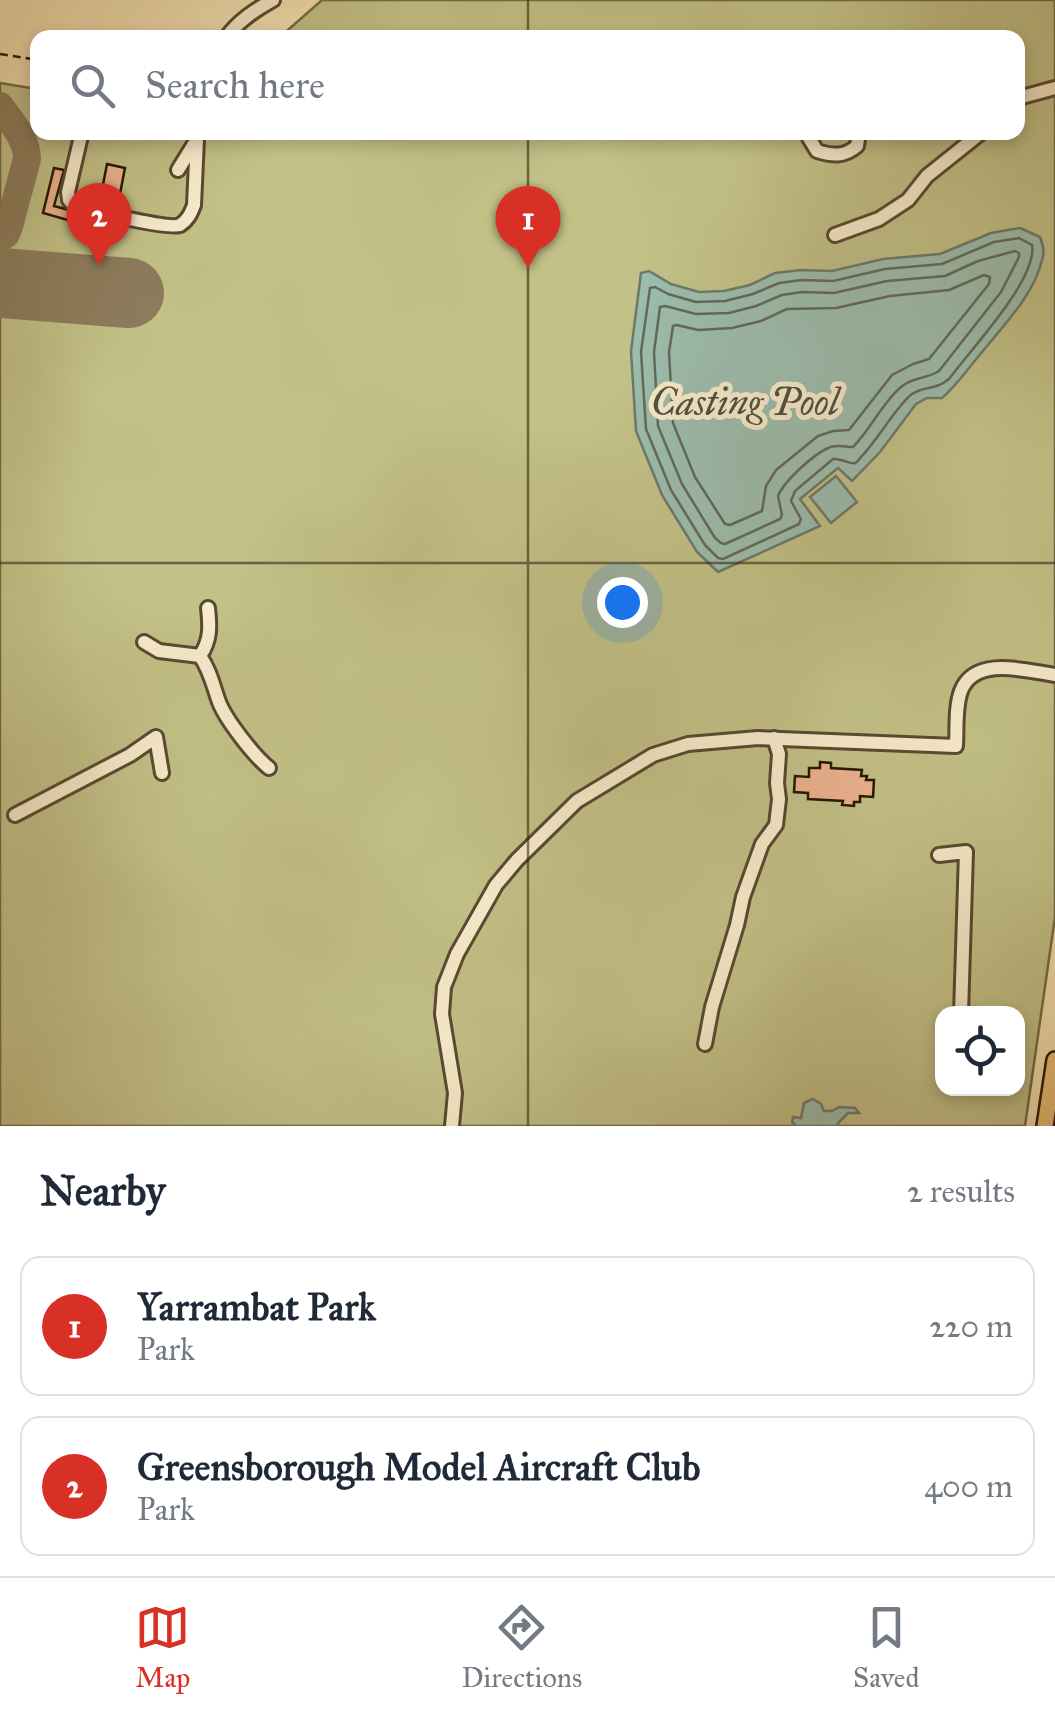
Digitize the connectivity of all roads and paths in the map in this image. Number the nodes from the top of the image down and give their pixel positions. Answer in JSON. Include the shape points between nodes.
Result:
{"nodes":[{"id":1,"x":273,"y":0,"type":"edge"},
{"id":2,"x":232,"y":30,"type":"edge"},
{"id":3,"x":0,"y":54,"type":"edge"},
{"id":4,"x":30,"y":59,"type":"edge"},
{"id":5,"x":1055,"y":88,"type":"edge"},
{"id":6,"x":1025,"y":98,"type":"edge"},
{"id":7,"x":80,"y":140,"type":"edge"},
{"id":8,"x":196,"y":140,"type":"edge"},
{"id":9,"x":198,"y":140,"type":"edge"},
{"id":10,"x":810,"y":140,"type":"edge"},
{"id":11,"x":858,"y":140,"type":"edge"},
{"id":12,"x":972,"y":140,"type":"edge"},
{"id":13,"x":178,"y":170,"type":"dead end"},
{"id":14,"x":834,"y":235,"type":"dead end"},
{"id":15,"x":208,"y":608,"type":"dead end"},
{"id":16,"x":144,"y":642,"type":"dead end"},
{"id":17,"x":200,"y":656,"type":"junction"},
{"id":18,"x":1055,"y":676,"type":"edge"},
{"id":19,"x":774,"y":738,"type":"junction"},
{"id":20,"x":269,"y":768,"type":"dead end"},
{"id":21,"x":162,"y":773,"type":"dead end"},
{"id":22,"x":15,"y":814,"type":"dead end"},
{"id":23,"x":939,"y":855,"type":"dead end"},
{"id":24,"x":961,"y":1006,"type":"edge"},
{"id":25,"x":705,"y":1044,"type":"dead end"},
{"id":26,"x":1055,"y":1060,"type":"edge"},
{"id":27,"x":452,"y":1126,"type":"edge"},
{"id":28,"x":1045,"y":1126,"type":"edge"}],
"edges":[{"from":1,"to":2,"type":"lane"},
{"from":3,"to":4,"type":"path"},
{"from":5,"to":6,"type":"lane"},
{"from":7,"to":9,"type":"lane","via":[[68,192],[74,206],[165,227],[180,224],[194,205]]},
{"from":8,"to":13,"type":"lane"},
{"from":10,"to":11,"type":"lane","via":[[816,151],[832,156],[848,153]]},
{"from":12,"to":14,"type":"lane","via":[[908,200]]},
{"from":15,"to":17,"type":"lane","via":[[210,631]]},
{"from":16,"to":17,"type":"lane"},
{"from":17,"to":20,"type":"lane","via":[[226,716]]},
{"from":18,"to":19,"type":"lane","via":[[1000,668],[975,673],[959,696],[956,746]]},
{"from":19,"to":25,"type":"lane","via":[[776,824],[743,896]]},
{"from":19,"to":27,"type":"lane","via":[[688,744],[653,755],[576,801],[496,885],[444,987]]},
{"from":21,"to":22,"type":"lane","via":[[156,738]]},
{"from":23,"to":24,"type":"lane","via":[[966,852]]},
{"from":26,"to":28,"type":"main road"}]}
